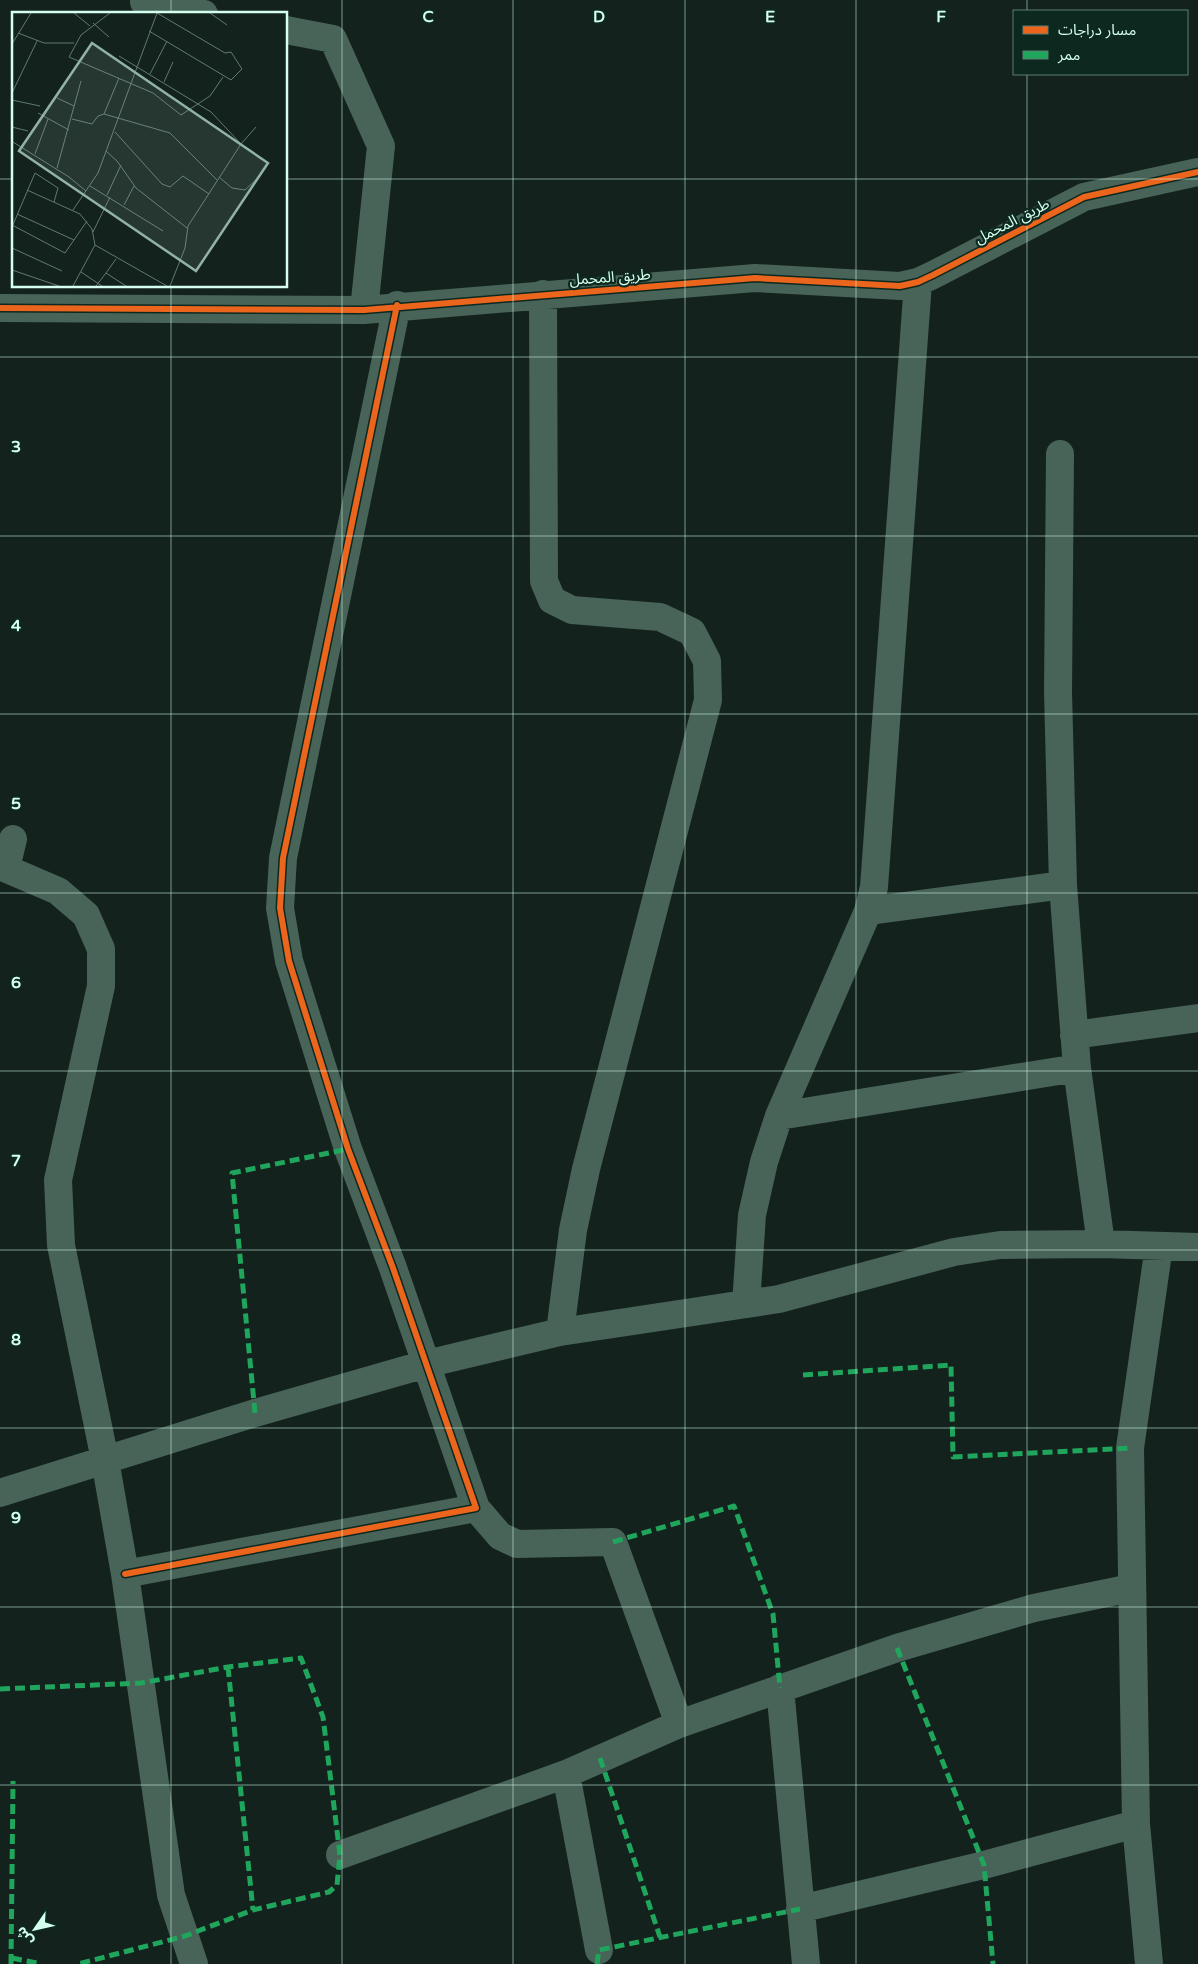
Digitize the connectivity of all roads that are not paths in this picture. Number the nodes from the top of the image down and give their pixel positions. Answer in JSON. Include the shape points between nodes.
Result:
{"nodes":[{"id":1,"x":144,"y":2,"type":"dead end"},
{"id":2,"x":194,"y":12,"type":"edge"},
{"id":3,"x":288,"y":30,"type":"edge"},
{"id":4,"x":1198,"y":172,"type":"edge"},
{"id":5,"x":918,"y":282,"type":"junction"},
{"id":6,"x":543,"y":294,"type":"junction"},
{"id":7,"x":397,"y":306,"type":"junction"},
{"id":8,"x":0,"y":309,"type":"edge"},
{"id":9,"x":364,"y":310,"type":"junction"},
{"id":10,"x":1060,"y":454,"type":"dead end"},
{"id":11,"x":13,"y":839,"type":"dead end"},
{"id":12,"x":3,"y":867,"type":"edge"},
{"id":13,"x":1063,"y":885,"type":"junction"},
{"id":14,"x":868,"y":910,"type":"junction"},
{"id":15,"x":1198,"y":1018,"type":"edge"},
{"id":16,"x":1074,"y":1035,"type":"junction"},
{"id":17,"x":1077,"y":1068,"type":"junction"},
{"id":18,"x":779,"y":1116,"type":"junction"},
{"id":19,"x":1102,"y":1244,"type":"junction"},
{"id":20,"x":1159,"y":1246,"type":"junction"},
{"id":21,"x":1198,"y":1247,"type":"edge"},
{"id":22,"x":746,"y":1304,"type":"junction"},
{"id":23,"x":560,"y":1332,"type":"junction"},
{"id":24,"x":426,"y":1364,"type":"junction"},
{"id":25,"x":104,"y":1460,"type":"junction"},
{"id":26,"x":0,"y":1493,"type":"edge"},
{"id":27,"x":476,"y":1508,"type":"junction"},
{"id":28,"x":125,"y":1574,"type":"junction"},
{"id":29,"x":1131,"y":1588,"type":"junction"},
{"id":30,"x":780,"y":1688,"type":"junction"},
{"id":31,"x":679,"y":1724,"type":"junction"},
{"id":32,"x":566,"y":1774,"type":"junction"},
{"id":33,"x":1136,"y":1824,"type":"junction"},
{"id":34,"x":340,"y":1855,"type":"dead end"},
{"id":35,"x":800,"y":1909,"type":"junction"},
{"id":36,"x":599,"y":1950,"type":"dead end"},
{"id":37,"x":194,"y":1964,"type":"edge"},
{"id":38,"x":806,"y":1964,"type":"edge"},
{"id":39,"x":1149,"y":1964,"type":"edge"}],
"edges":[{"from":1,"to":2,"type":"street"},
{"from":3,"to":9,"type":"street","via":[[333,39],[381,146]]},
{"from":4,"to":5,"type":"street","name":"طريق المحمل","via":[[1084,197]]},
{"from":5,"to":6,"type":"street","name":"طريق المحمل","via":[[900,286],[755,278]]},
{"from":5,"to":14,"type":"street","via":[[874,887]]},
{"from":6,"to":7,"type":"street","name":"طريق المحمل"},
{"from":6,"to":23,"type":"street","via":[[544,581],[552,600],[572,610],[660,617],[692,632],[707,661],[708,700],[586,1169],[573,1230]]},
{"from":7,"to":9,"type":"street","name":"طريق المحمل"},
{"from":7,"to":24,"type":"street","via":[[283,858],[280,908],[289,961],[348,1148]]},
{"from":8,"to":9,"type":"street","name":"طريق المحمل"},
{"from":10,"to":13,"type":"street","via":[[1058,692]]},
{"from":11,"to":12,"type":"street"},
{"from":12,"to":25,"type":"street","via":[[58,892],[86,915],[101,949],[101,986],[58,1180],[61,1245]]},
{"from":13,"to":14,"type":"street"},
{"from":13,"to":16,"type":"street"},
{"from":14,"to":18,"type":"street"},
{"from":15,"to":16,"type":"street"},
{"from":16,"to":17,"type":"street"},
{"from":17,"to":18,"type":"street"},
{"from":17,"to":19,"type":"street"},
{"from":18,"to":22,"type":"street","via":[[752,1215]]},
{"from":19,"to":20,"type":"street"},
{"from":19,"to":22,"type":"street","via":[[1000,1245],[954,1252]]},
{"from":20,"to":21,"type":"street"},
{"from":20,"to":29,"type":"street","via":[[1130,1448]]},
{"from":22,"to":23,"type":"street"},
{"from":23,"to":24,"type":"street"},
{"from":24,"to":25,"type":"street"},
{"from":24,"to":27,"type":"street"},
{"from":25,"to":26,"type":"street"},
{"from":25,"to":28,"type":"street"},
{"from":27,"to":28,"type":"street"},
{"from":27,"to":31,"type":"street","via":[[500,1536],[517,1544],[613,1542]]},
{"from":28,"to":37,"type":"street","via":[[171,1895]]},
{"from":29,"to":30,"type":"street","via":[[1034,1608],[897,1648]]},
{"from":29,"to":33,"type":"street"},
{"from":30,"to":31,"type":"street"},
{"from":30,"to":35,"type":"street"},
{"from":31,"to":32,"type":"street"},
{"from":32,"to":34,"type":"street"},
{"from":32,"to":36,"type":"street"},
{"from":33,"to":35,"type":"street","via":[[984,1866]]},
{"from":33,"to":39,"type":"street"},
{"from":35,"to":38,"type":"street"}]}
